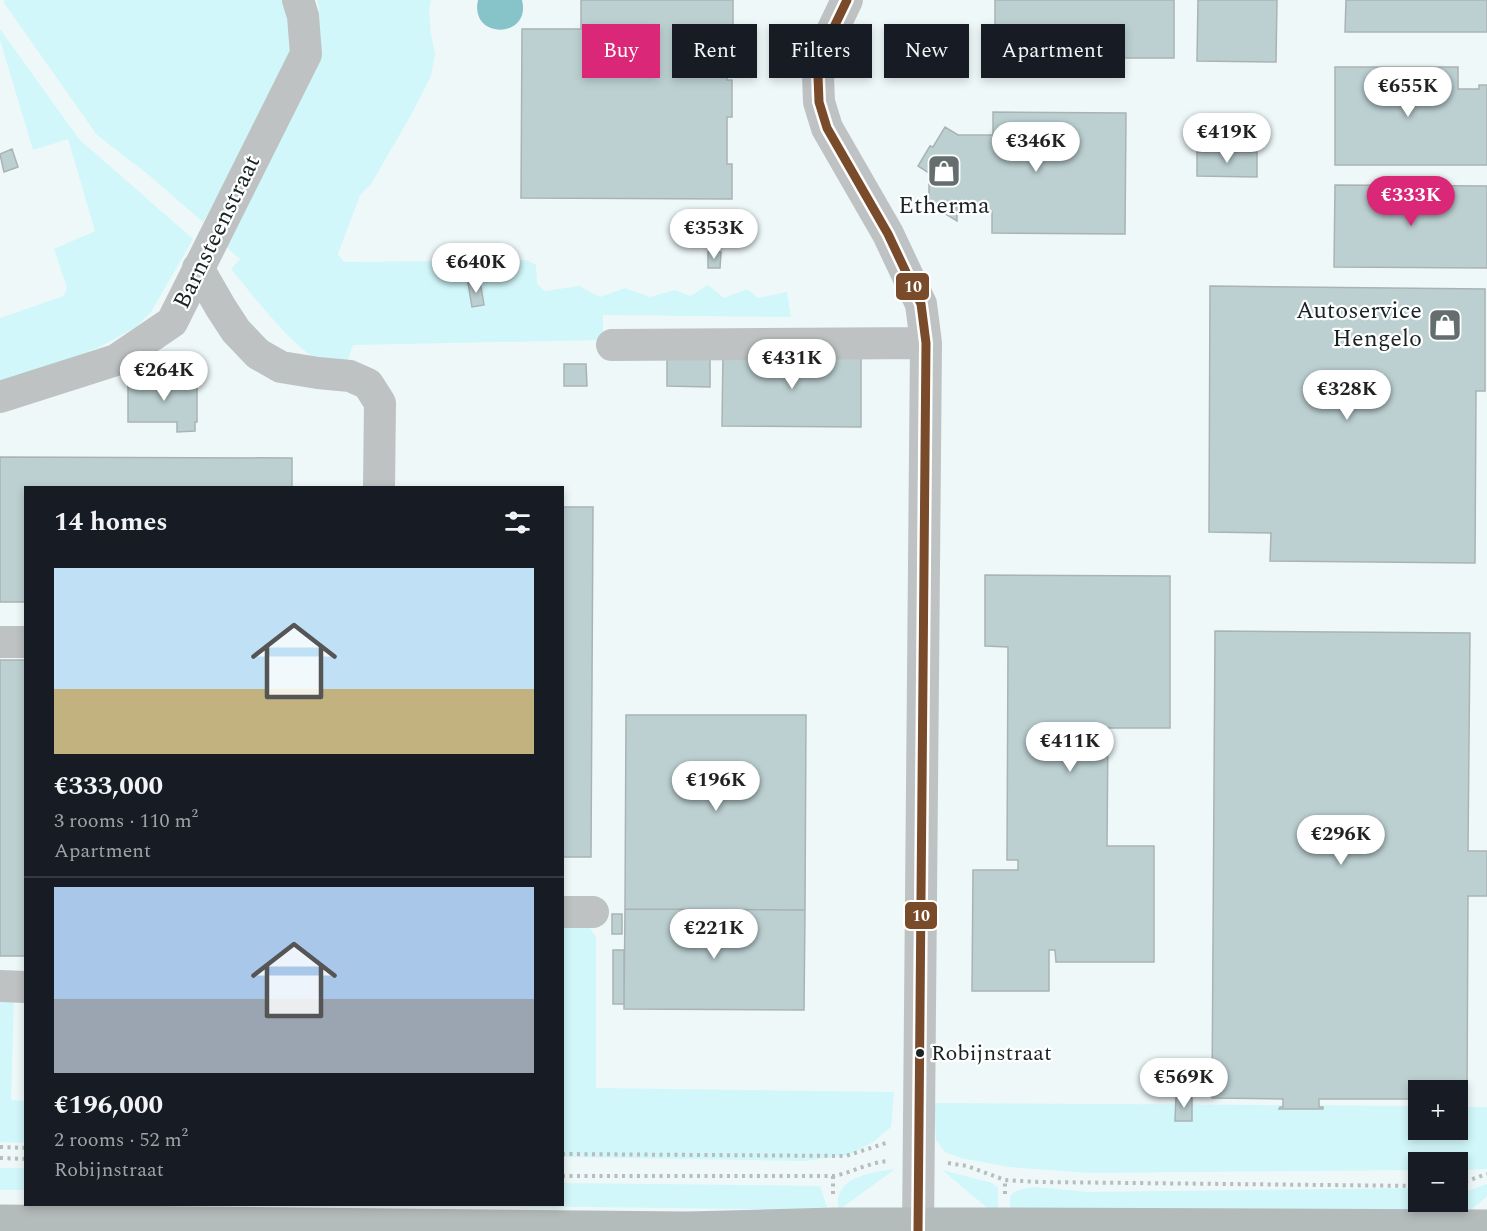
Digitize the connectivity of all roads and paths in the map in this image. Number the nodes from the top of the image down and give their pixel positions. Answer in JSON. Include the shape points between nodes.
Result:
{"nodes":[{"id":1,"x":298,"y":0,"type":"edge"},
{"id":2,"x":847,"y":0,"type":"edge"},
{"id":3,"x":198,"y":268,"type":"junction"},
{"id":4,"x":926,"y":343,"type":"junction"},
{"id":5,"x":612,"y":345,"type":"dead end"},
{"id":6,"x":0,"y":397,"type":"edge"},
{"id":7,"x":379,"y":486,"type":"edge"},
{"id":8,"x":0,"y":642,"type":"edge"},
{"id":9,"x":24,"y":642,"type":"edge"},
{"id":10,"x":0,"y":986,"type":"edge"},
{"id":11,"x":24,"y":987,"type":"edge"},
{"id":12,"x":0,"y":1147,"type":"edge"},
{"id":13,"x":24,"y":1148,"type":"edge"},
{"id":14,"x":907,"y":1151,"type":"junction"},
{"id":15,"x":564,"y":1154,"type":"edge"},
{"id":16,"x":0,"y":1158,"type":"edge"},
{"id":17,"x":24,"y":1159,"type":"edge"},
{"id":18,"x":1487,"y":1174,"type":"edge"},
{"id":19,"x":564,"y":1176,"type":"edge"},
{"id":20,"x":1468,"y":1181,"type":"edge"},
{"id":21,"x":1408,"y":1186,"type":"edge"},
{"id":22,"x":144,"y":1213,"type":"edge"},
{"id":23,"x":394,"y":1215,"type":"edge"},
{"id":24,"x":0,"y":1221,"type":"edge"},
{"id":25,"x":1487,"y":1226,"type":"edge"},
{"id":26,"x":919,"y":1228,"type":"edge"}],
"edges":[{"from":1,"to":3,"type":"street","name":"Barnsteenstraat","via":[[306,54]]},
{"from":2,"to":4,"type":"street","via":[[821,54],[819,102],[827,128],[888,234],[921,304]]},
{"from":3,"to":6,"type":"street","name":"Barnsteenstraat","via":[[172,322],[116,360]]},
{"from":3,"to":7,"type":"street","via":[[236,331],[258,354],[281,367],[350,376],[368,384],[380,403]]},
{"from":4,"to":5,"type":"street"},
{"from":4,"to":14,"type":"street"},
{"from":8,"to":9,"type":"street"},
{"from":10,"to":11,"type":"street"},
{"from":12,"to":13,"type":"path"},
{"from":14,"to":15,"type":"path","via":[[846,1156]]},
{"from":14,"to":19,"type":"path","via":[[833,1176]]},
{"from":14,"to":21,"type":"path","via":[[1005,1180]]},
{"from":14,"to":26,"type":"street"},
{"from":16,"to":17,"type":"path"},
{"from":18,"to":20,"type":"path"},
{"from":22,"to":23,"type":"main road"},
{"from":22,"to":24,"type":"main road"},
{"from":23,"to":26,"type":"main road","via":[[688,1228]]},
{"from":25,"to":26,"type":"main road"}]}
